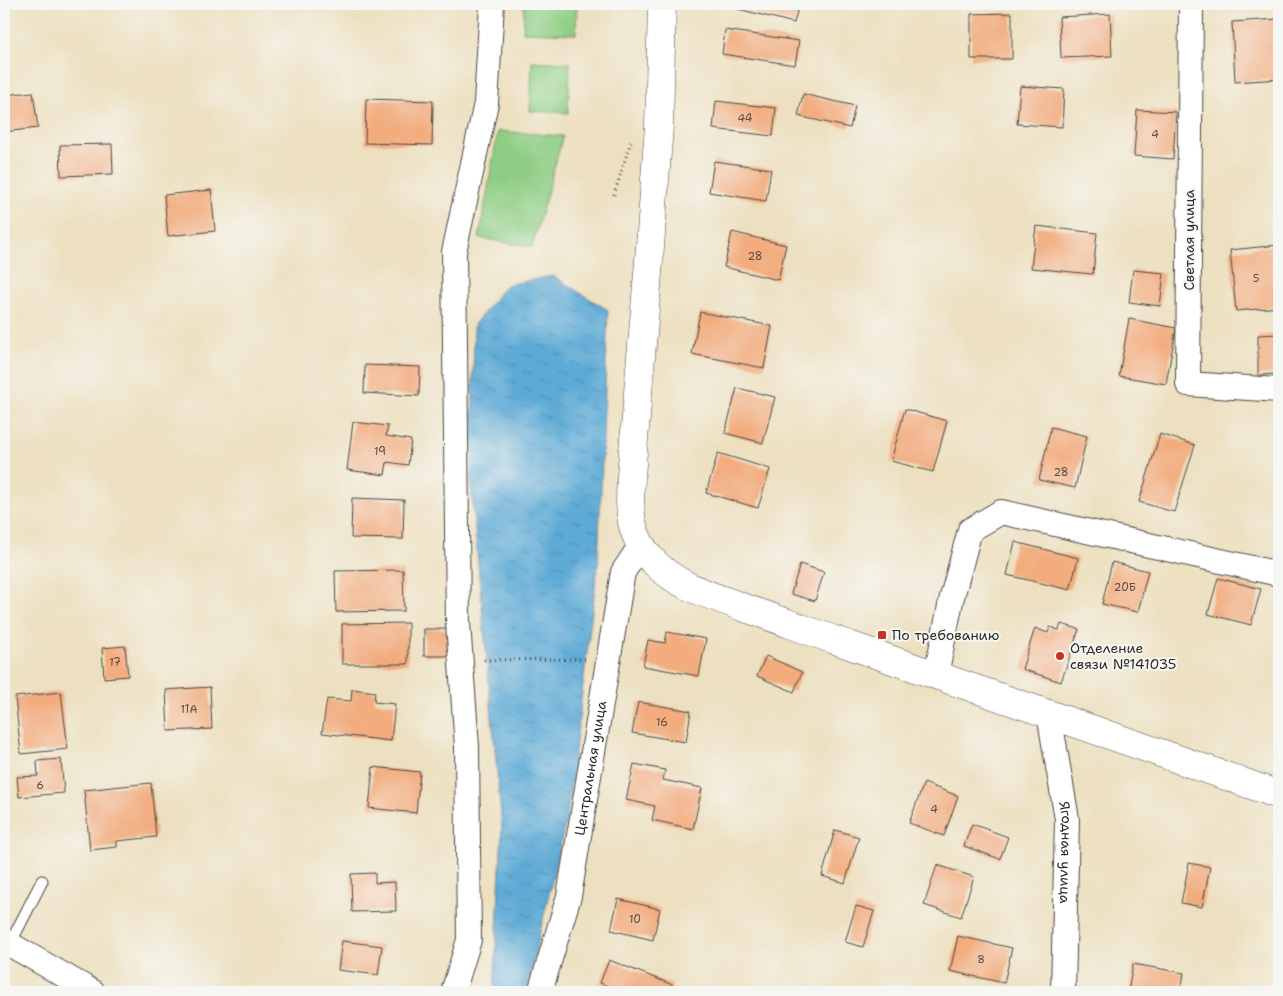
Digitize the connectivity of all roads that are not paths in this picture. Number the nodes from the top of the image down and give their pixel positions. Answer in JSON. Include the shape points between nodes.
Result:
{"nodes":[{"id":1,"x":492,"y":4,"type":"edge"},
{"id":2,"x":662,"y":4,"type":"edge"},
{"id":3,"x":1191,"y":4,"type":"edge"},
{"id":4,"x":1279,"y":390,"type":"edge"},
{"id":5,"x":641,"y":545,"type":"junction"},
{"id":6,"x":1279,"y":574,"type":"edge"},
{"id":7,"x":936,"y":675,"type":"junction"},
{"id":8,"x":1049,"y":714,"type":"junction"},
{"id":9,"x":1279,"y":795,"type":"edge"},
{"id":10,"x":42,"y":881,"type":"dead end"},
{"id":11,"x":7,"y":943,"type":"edge"},
{"id":12,"x":93,"y":992,"type":"edge"},
{"id":13,"x":453,"y":992,"type":"edge"},
{"id":14,"x":540,"y":992,"type":"edge"},
{"id":15,"x":1063,"y":992,"type":"edge"}],
"edges":[{"from":1,"to":13,"type":"street","via":[[486,103],[454,252],[458,623],[467,747],[469,940]]},
{"from":2,"to":5,"type":"street","via":[[659,126],[631,476],[632,522]]},
{"from":3,"to":4,"type":"street","name":"Светлая улица","via":[[1188,384]]},
{"from":5,"to":7,"type":"street","via":[[656,564],[691,588]]},
{"from":5,"to":14,"type":"street","name":"Центральная улица","via":[[623,572],[569,896]]},
{"from":6,"to":7,"type":"street","via":[[1001,512],[970,530]]},
{"from":7,"to":8,"type":"street"},
{"from":8,"to":9,"type":"street"},
{"from":8,"to":15,"type":"street","name":"Ягодная улица","via":[[1067,820]]},
{"from":10,"to":11,"type":"lane"},
{"from":11,"to":12,"type":"street"}]}
